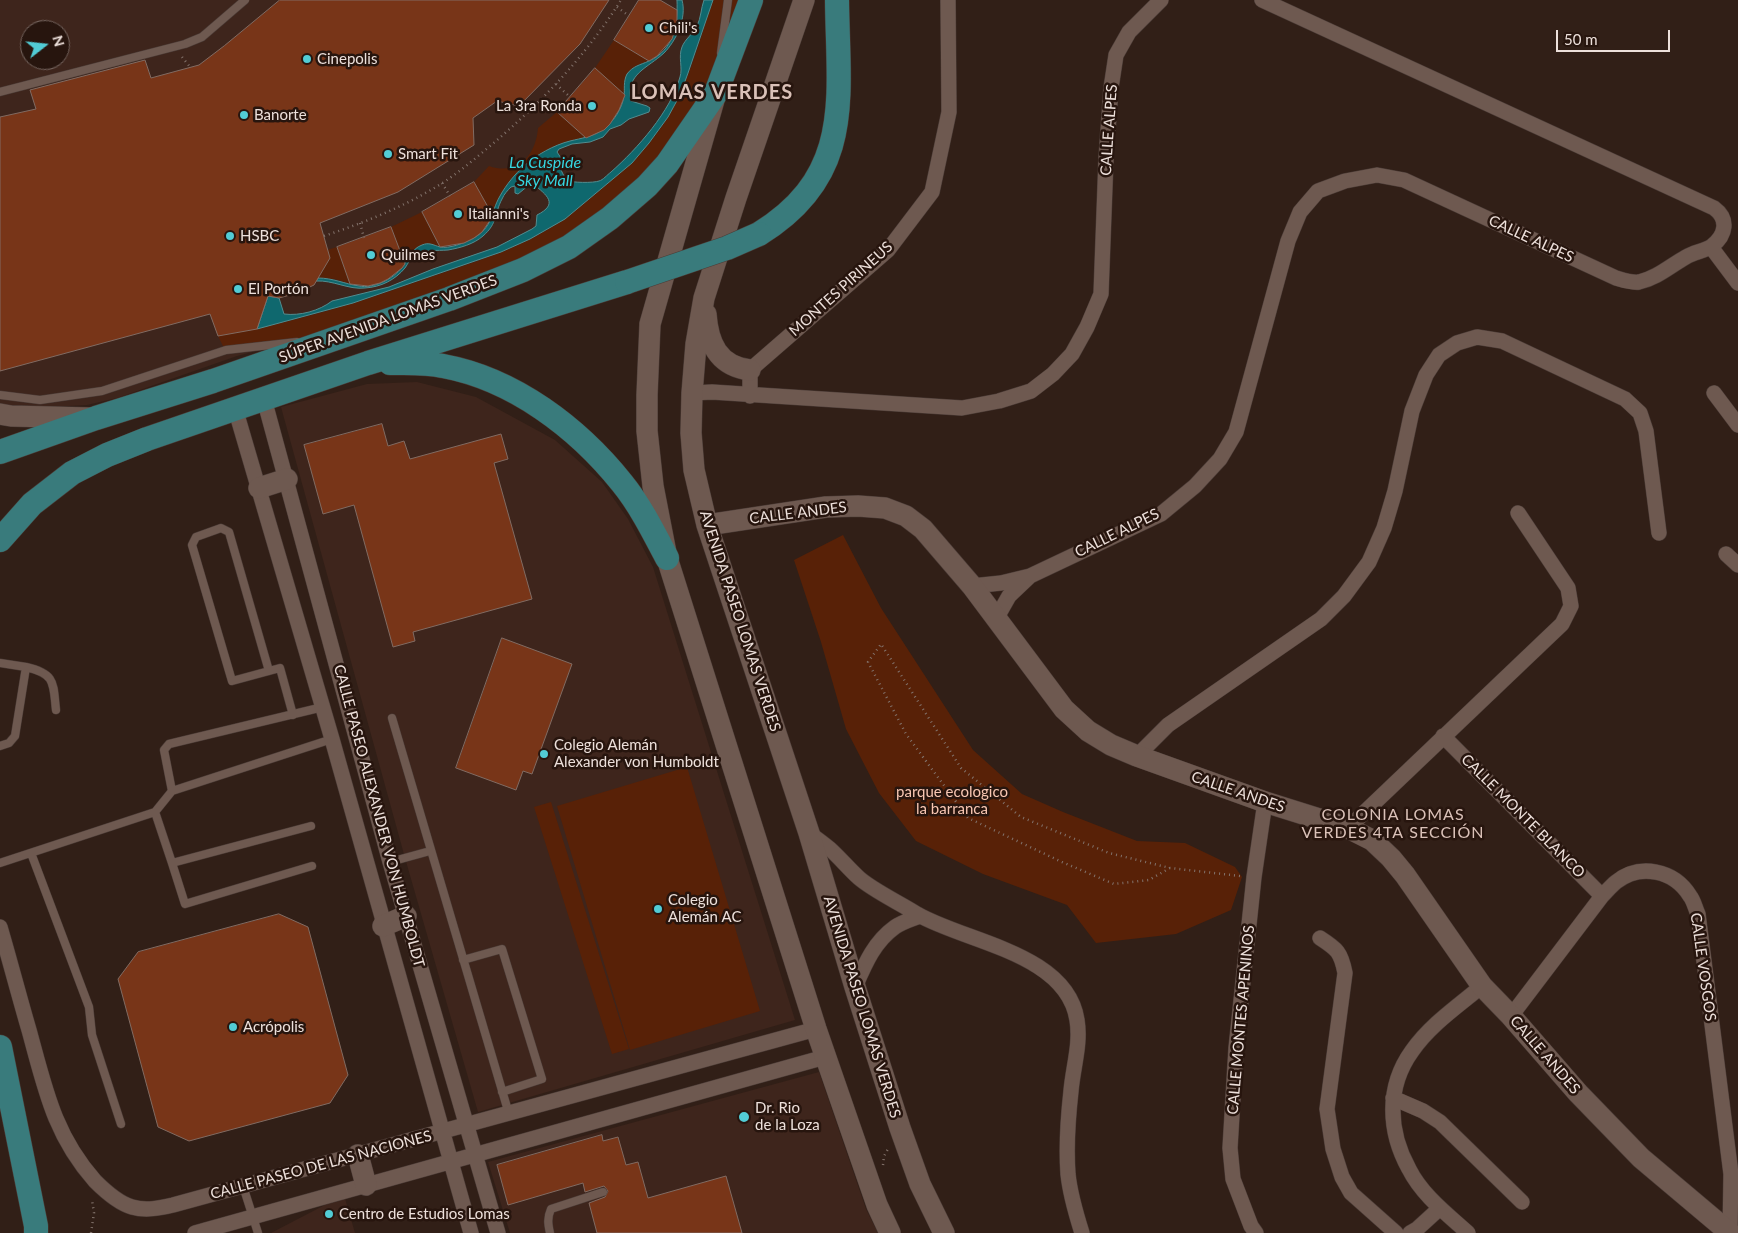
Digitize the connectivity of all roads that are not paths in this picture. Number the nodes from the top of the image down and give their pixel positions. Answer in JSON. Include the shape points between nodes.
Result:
{"nodes":[{"id":1,"x":245,"y":0,"type":"edge"},
{"id":2,"x":728,"y":0,"type":"edge"},
{"id":3,"x":751,"y":0,"type":"edge"},
{"id":4,"x":804,"y":0,"type":"edge"},
{"id":5,"x":837,"y":0,"type":"edge"},
{"id":6,"x":948,"y":0,"type":"edge"},
{"id":7,"x":1161,"y":0,"type":"edge"},
{"id":8,"x":1262,"y":0,"type":"edge"},
{"id":9,"x":0,"y":92,"type":"edge"},
{"id":10,"x":716,"y":93,"type":"junction"},
{"id":11,"x":1711,"y":247,"type":"junction"},
{"id":12,"x":1738,"y":283,"type":"edge"},
{"id":13,"x":704,"y":298,"type":"junction"},
{"id":14,"x":343,"y":336,"type":"junction"},
{"id":15,"x":368,"y":363,"type":"junction"},
{"id":16,"x":750,"y":370,"type":"junction"},
{"id":17,"x":692,"y":393,"type":"junction"},
{"id":18,"x":1714,"y":393,"type":"dead end"},
{"id":19,"x":0,"y":395,"type":"edge"},
{"id":20,"x":750,"y":396,"type":"junction"},
{"id":21,"x":264,"y":399,"type":"junction"},
{"id":22,"x":235,"y":408,"type":"junction"},
{"id":23,"x":0,"y":414,"type":"edge"},
{"id":24,"x":96,"y":418,"type":"junction"},
{"id":25,"x":1738,"y":425,"type":"edge"},
{"id":26,"x":0,"y":452,"type":"edge"},
{"id":27,"x":287,"y":480,"type":"junction"},
{"id":28,"x":259,"y":488,"type":"junction"},
{"id":29,"x":1518,"y":513,"type":"dead end"},
{"id":30,"x":707,"y":525,"type":"junction"},
{"id":31,"x":1659,"y":533,"type":"dead end"},
{"id":32,"x":0,"y":540,"type":"edge"},
{"id":33,"x":1726,"y":554,"type":"dead end"},
{"id":34,"x":667,"y":558,"type":"junction"},
{"id":35,"x":1738,"y":566,"type":"edge"},
{"id":36,"x":1030,"y":576,"type":"junction"},
{"id":37,"x":972,"y":586,"type":"junction"},
{"id":38,"x":996,"y":619,"type":"junction"},
{"id":39,"x":0,"y":663,"type":"edge"},
{"id":40,"x":26,"y":667,"type":"junction"},
{"id":41,"x":268,"y":671,"type":"junction"},
{"id":42,"x":323,"y":707,"type":"junction"},
{"id":43,"x":56,"y":710,"type":"dead end"},
{"id":44,"x":293,"y":715,"type":"junction"},
{"id":45,"x":392,"y":718,"type":"dead end"},
{"id":46,"x":1443,"y":736,"type":"junction"},
{"id":47,"x":332,"y":739,"type":"junction"},
{"id":48,"x":0,"y":746,"type":"edge"},
{"id":49,"x":1137,"y":756,"type":"junction"},
{"id":50,"x":172,"y":791,"type":"junction"},
{"id":51,"x":1265,"y":802,"type":"junction"},
{"id":52,"x":155,"y":812,"type":"junction"},
{"id":53,"x":311,"y":826,"type":"dead end"},
{"id":54,"x":1348,"y":828,"type":"junction"},
{"id":55,"x":809,"y":833,"type":"junction"},
{"id":56,"x":430,"y":851,"type":"junction"},
{"id":57,"x":31,"y":853,"type":"junction"},
{"id":58,"x":390,"y":862,"type":"junction"},
{"id":59,"x":0,"y":863,"type":"edge"},
{"id":60,"x":172,"y":863,"type":"junction"},
{"id":61,"x":312,"y":866,"type":"dead end"},
{"id":62,"x":1602,"y":896,"type":"junction"},
{"id":63,"x":406,"y":916,"type":"junction"},
{"id":64,"x":920,"y":916,"type":"junction"},
{"id":65,"x":383,"y":926,"type":"junction"},
{"id":66,"x":0,"y":927,"type":"edge"},
{"id":67,"x":1320,"y":938,"type":"dead end"},
{"id":68,"x":462,"y":960,"type":"junction"},
{"id":69,"x":1482,"y":986,"type":"junction"},
{"id":70,"x":855,"y":988,"type":"junction"},
{"id":71,"x":1511,"y":1016,"type":"junction"},
{"id":72,"x":816,"y":1029,"type":"junction"},
{"id":73,"x":0,"y":1047,"type":"edge"},
{"id":74,"x":826,"y":1057,"type":"junction"},
{"id":75,"x":502,"y":1092,"type":"junction"},
{"id":76,"x":1393,"y":1098,"type":"junction"},
{"id":77,"x":509,"y":1114,"type":"junction"},
{"id":78,"x":121,"y":1124,"type":"dead end"},
{"id":79,"x":467,"y":1126,"type":"junction"},
{"id":80,"x":443,"y":1132,"type":"junction"},
{"id":81,"x":358,"y":1155,"type":"junction"},
{"id":82,"x":475,"y":1155,"type":"junction"},
{"id":83,"x":452,"y":1162,"type":"junction"},
{"id":84,"x":366,"y":1185,"type":"junction"},
{"id":85,"x":243,"y":1186,"type":"junction"},
{"id":86,"x":603,"y":1192,"type":"dead end"},
{"id":87,"x":1522,"y":1202,"type":"dead end"},
{"id":88,"x":1440,"y":1208,"type":"junction"},
{"id":89,"x":253,"y":1217,"type":"junction"},
{"id":90,"x":36,"y":1233,"type":"edge"},
{"id":91,"x":195,"y":1233,"type":"edge"},
{"id":92,"x":258,"y":1233,"type":"edge"},
{"id":93,"x":471,"y":1233,"type":"edge"},
{"id":94,"x":498,"y":1233,"type":"edge"},
{"id":95,"x":550,"y":1233,"type":"edge"},
{"id":96,"x":890,"y":1233,"type":"edge"},
{"id":97,"x":944,"y":1233,"type":"edge"},
{"id":98,"x":1082,"y":1233,"type":"edge"},
{"id":99,"x":1256,"y":1233,"type":"edge"},
{"id":100,"x":1396,"y":1233,"type":"edge"},
{"id":101,"x":1410,"y":1233,"type":"edge"},
{"id":102,"x":1468,"y":1233,"type":"edge"},
{"id":103,"x":1730,"y":1233,"type":"edge"}],
"edges":[{"from":1,"to":9,"type":"lane","via":[[202,37],[185,44]]},
{"from":2,"to":10,"type":"lane"},
{"from":3,"to":10,"type":"main road"},
{"from":4,"to":13,"type":"main road","name":"AVENIDA PASEO LOMAS VERDES"},
{"from":5,"to":15,"type":"main road","bridge":true,"via":[[840,78],[838,116],[829,153],[815,183],[780,221],[727,248]]},
{"from":6,"to":16,"type":"street","name":"MONTES PIRINEUS","via":[[949,112],[932,192],[888,250]]},
{"from":7,"to":20,"type":"street","name":"CALLE ALPES","via":[[1129,32],[1116,55],[1106,159],[1101,294],[1072,354],[1053,374],[1031,390],[999,401],[962,408]]},
{"from":8,"to":11,"type":"street","via":[[1714,208],[1724,218],[1724,227]]},
{"from":10,"to":14,"type":"main road","name":"SÚPER AVENIDA LOMAS VERDES","via":[[667,164],[647,186],[569,247],[458,296]]},
{"from":10,"to":34,"type":"main road","via":[[650,324],[648,431],[653,486]]},
{"from":11,"to":12,"type":"street"},
{"from":11,"to":36,"type":"street","name":"CALLE ALPES","via":[[1689,255],[1653,278],[1636,282],[1616,278],[1404,180],[1377,175],[1345,181],[1318,191],[1300,212],[1288,241],[1236,432],[1220,459],[1196,486],[1160,514]]},
{"from":13,"to":16,"type":"main road","via":[[712,345],[725,362]]},
{"from":13,"to":17,"type":"main road","name":"AVENIDA PASEO LOMAS VERDES"},
{"from":14,"to":19,"type":"lane","via":[[226,350],[94,393],[40,400]]},
{"from":14,"to":24,"type":"main road","name":"SÚPER AVENIDA LOMAS VERDES"},
{"from":15,"to":21,"type":"main road"},
{"from":15,"to":34,"type":"main road","via":[[443,366],[475,374],[515,392],[554,417],[579,436],[623,484]]},
{"from":16,"to":20,"type":"street"},
{"from":17,"to":20,"type":"street","name":"CALLE ALPES"},
{"from":17,"to":30,"type":"main road","name":"AVENIDA PASEO LOMAS VERDES","via":[[694,470]]},
{"from":18,"to":25,"type":"street"},
{"from":21,"to":22,"type":"main road"},
{"from":21,"to":27,"type":"street","name":"CALLE PASEO ALEXANDER VON HUMBOLDT"},
{"from":22,"to":28,"type":"street","name":"CALLE PASEO ALEXANDER VON HUMBOLDT"},
{"from":22,"to":32,"type":"main road","via":[[147,439],[72,473],[32,504]]},
{"from":23,"to":24,"type":"main road"},
{"from":24,"to":26,"type":"main road","name":"SÚPER AVENIDA LOMAS VERDES"},
{"from":27,"to":28,"type":"main road"},
{"from":27,"to":58,"type":"street","name":"CALLE PASEO ALEXANDER VON HUMBOLDT"},
{"from":28,"to":42,"type":"street","name":"CALLE PASEO ALEXANDER VON HUMBOLDT"},
{"from":29,"to":46,"type":"street","via":[[1568,588],[1571,606],[1562,624]]},
{"from":30,"to":37,"type":"main road","name":"CALLE ANDES","via":[[826,507],[884,508],[906,516],[923,529]]},
{"from":30,"to":55,"type":"main road","name":"AVENIDA PASEO LOMAS VERDES"},
{"from":31,"to":49,"type":"street","via":[[1646,431],[1640,413],[1626,398],[1502,341],[1478,337],[1457,343],[1439,355],[1426,375],[1412,411],[1384,528],[1369,562],[1344,596],[1321,619],[1168,725]]},
{"from":33,"to":35,"type":"street"},
{"from":34,"to":72,"type":"main road"},
{"from":36,"to":37,"type":"street","name":"CALLE ALPES"},
{"from":36,"to":38,"type":"street","name":"CALLE ALPES","via":[[1009,596]]},
{"from":37,"to":38,"type":"main road","name":"CALLE ANDES"},
{"from":38,"to":49,"type":"main road","name":"CALLE ANDES","via":[[1064,708],[1088,731]]},
{"from":39,"to":40,"type":"lane"},
{"from":40,"to":43,"type":"lane","via":[[48,676]]},
{"from":40,"to":48,"type":"lane","via":[[14,736]]},
{"from":41,"to":41,"type":"lane","via":[[232,681],[192,545],[196,537],[222,528],[229,532]]},
{"from":41,"to":44,"type":"lane","via":[[280,668]]},
{"from":42,"to":44,"type":"lane"},
{"from":42,"to":47,"type":"street","name":"CALLE PASEO ALEXANDER VON HUMBOLDT"},
{"from":44,"to":50,"type":"lane","via":[[169,744],[164,750]]},
{"from":45,"to":56,"type":"lane"},
{"from":46,"to":54,"type":"street"},
{"from":46,"to":62,"type":"street","name":"CALLE MONTE BLANCO"},
{"from":47,"to":50,"type":"lane"},
{"from":47,"to":65,"type":"street","name":"CALLE PASEO ALEXANDER VON HUMBOLDT"},
{"from":49,"to":51,"type":"main road","name":"CALLE ANDES"},
{"from":50,"to":52,"type":"lane"},
{"from":51,"to":54,"type":"main road","name":"CALLE ANDES"},
{"from":51,"to":99,"type":"street","name":"CALLE MONTES APENINOS","via":[[1236,1048],[1230,1148],[1233,1180]]},
{"from":52,"to":57,"type":"lane"},
{"from":52,"to":60,"type":"lane"},
{"from":53,"to":60,"type":"lane"},
{"from":54,"to":69,"type":"main road","name":"CALLE ANDES","via":[[1372,840],[1391,858]]},
{"from":55,"to":64,"type":"street","via":[[860,879]]},
{"from":55,"to":70,"type":"main road","name":"AVENIDA PASEO LOMAS VERDES"},
{"from":56,"to":58,"type":"lane"},
{"from":56,"to":68,"type":"lane"},
{"from":57,"to":59,"type":"lane"},
{"from":57,"to":78,"type":"lane","via":[[89,1007],[92,1035]]},
{"from":58,"to":63,"type":"street","name":"CALLE PASEO ALEXANDER VON HUMBOLDT"},
{"from":60,"to":61,"type":"lane","via":[[185,904]]},
{"from":62,"to":71,"type":"street","name":"CALLE VOSGOS"},
{"from":62,"to":103,"type":"street","name":"CALLE VOSGOS","via":[[1630,874],[1645,870],[1662,872],[1674,878],[1690,896],[1698,914],[1731,1174]]},
{"from":63,"to":65,"type":"main road"},
{"from":63,"to":79,"type":"street","name":"CALLE PASEO ALEXANDER VON HUMBOLDT"},
{"from":64,"to":70,"type":"street","via":[[897,926],[880,940],[866,960]]},
{"from":64,"to":98,"type":"street","via":[[1024,958],[1046,972],[1072,1002],[1078,1019],[1079,1044],[1071,1090],[1068,1174]]},
{"from":65,"to":80,"type":"street","name":"CALLE PASEO ALEXANDER VON HUMBOLDT"},
{"from":66,"to":85,"type":"street","name":"CALLE PASEO DE LAS NACIONES","via":[[50,1105],[66,1143],[102,1188],[131,1207],[149,1209]]},
{"from":67,"to":100,"type":"street","via":[[1336,948],[1342,957],[1345,973],[1327,1109],[1333,1149],[1351,1193]]},
{"from":68,"to":75,"type":"lane"},
{"from":68,"to":75,"type":"lane","via":[[502,949],[542,1079]]},
{"from":69,"to":71,"type":"main road","name":"CALLE ANDES"},
{"from":69,"to":76,"type":"street","via":[[1432,1028],[1412,1050],[1396,1080]]},
{"from":70,"to":97,"type":"main road","name":"AVENIDA PASEO LOMAS VERDES","via":[[920,1184]]},
{"from":71,"to":103,"type":"main road","name":"CALLE ANDES","via":[[1578,1093],[1641,1158]]},
{"from":72,"to":74,"type":"main road"},
{"from":72,"to":77,"type":"street","name":"CALLE PASEO DE LAS NACIONES"},
{"from":73,"to":90,"type":"main road"},
{"from":74,"to":82,"type":"street","name":"CALLE PASEO DE LAS NACIONES"},
{"from":74,"to":96,"type":"main road","via":[[877,1205]]},
{"from":75,"to":77,"type":"lane"},
{"from":76,"to":87,"type":"street","via":[[1440,1122]]},
{"from":76,"to":88,"type":"street","via":[[1395,1132],[1409,1170]]},
{"from":77,"to":79,"type":"street","name":"CALLE PASEO DE LAS NACIONES"},
{"from":79,"to":80,"type":"street","name":"CALLE PASEO DE LAS NACIONES"},
{"from":79,"to":82,"type":"street","name":"CALLE PASEO ALEXANDER VON HUMBOLDT"},
{"from":80,"to":81,"type":"street","name":"CALLE PASEO DE LAS NACIONES"},
{"from":80,"to":83,"type":"street","name":"CALLE PASEO ALEXANDER VON HUMBOLDT"},
{"from":81,"to":84,"type":"main road"},
{"from":81,"to":85,"type":"street","name":"CALLE PASEO DE LAS NACIONES"},
{"from":82,"to":83,"type":"street","name":"CALLE PASEO DE LAS NACIONES"},
{"from":82,"to":94,"type":"street","name":"CALLE PASEO ALEXANDER VON HUMBOLDT"},
{"from":83,"to":84,"type":"street","name":"CALLE PASEO DE LAS NACIONES"},
{"from":83,"to":93,"type":"street","name":"CALLE PASEO ALEXANDER VON HUMBOLDT"},
{"from":84,"to":89,"type":"street","name":"CALLE PASEO DE LAS NACIONES"},
{"from":85,"to":89,"type":"lane"},
{"from":86,"to":95,"type":"lane","via":[[551,1209],[547,1223]]},
{"from":88,"to":101,"type":"street"},
{"from":88,"to":102,"type":"street"},
{"from":89,"to":91,"type":"street","name":"CALLE PASEO DE LAS NACIONES"},
{"from":89,"to":92,"type":"lane"}]}
